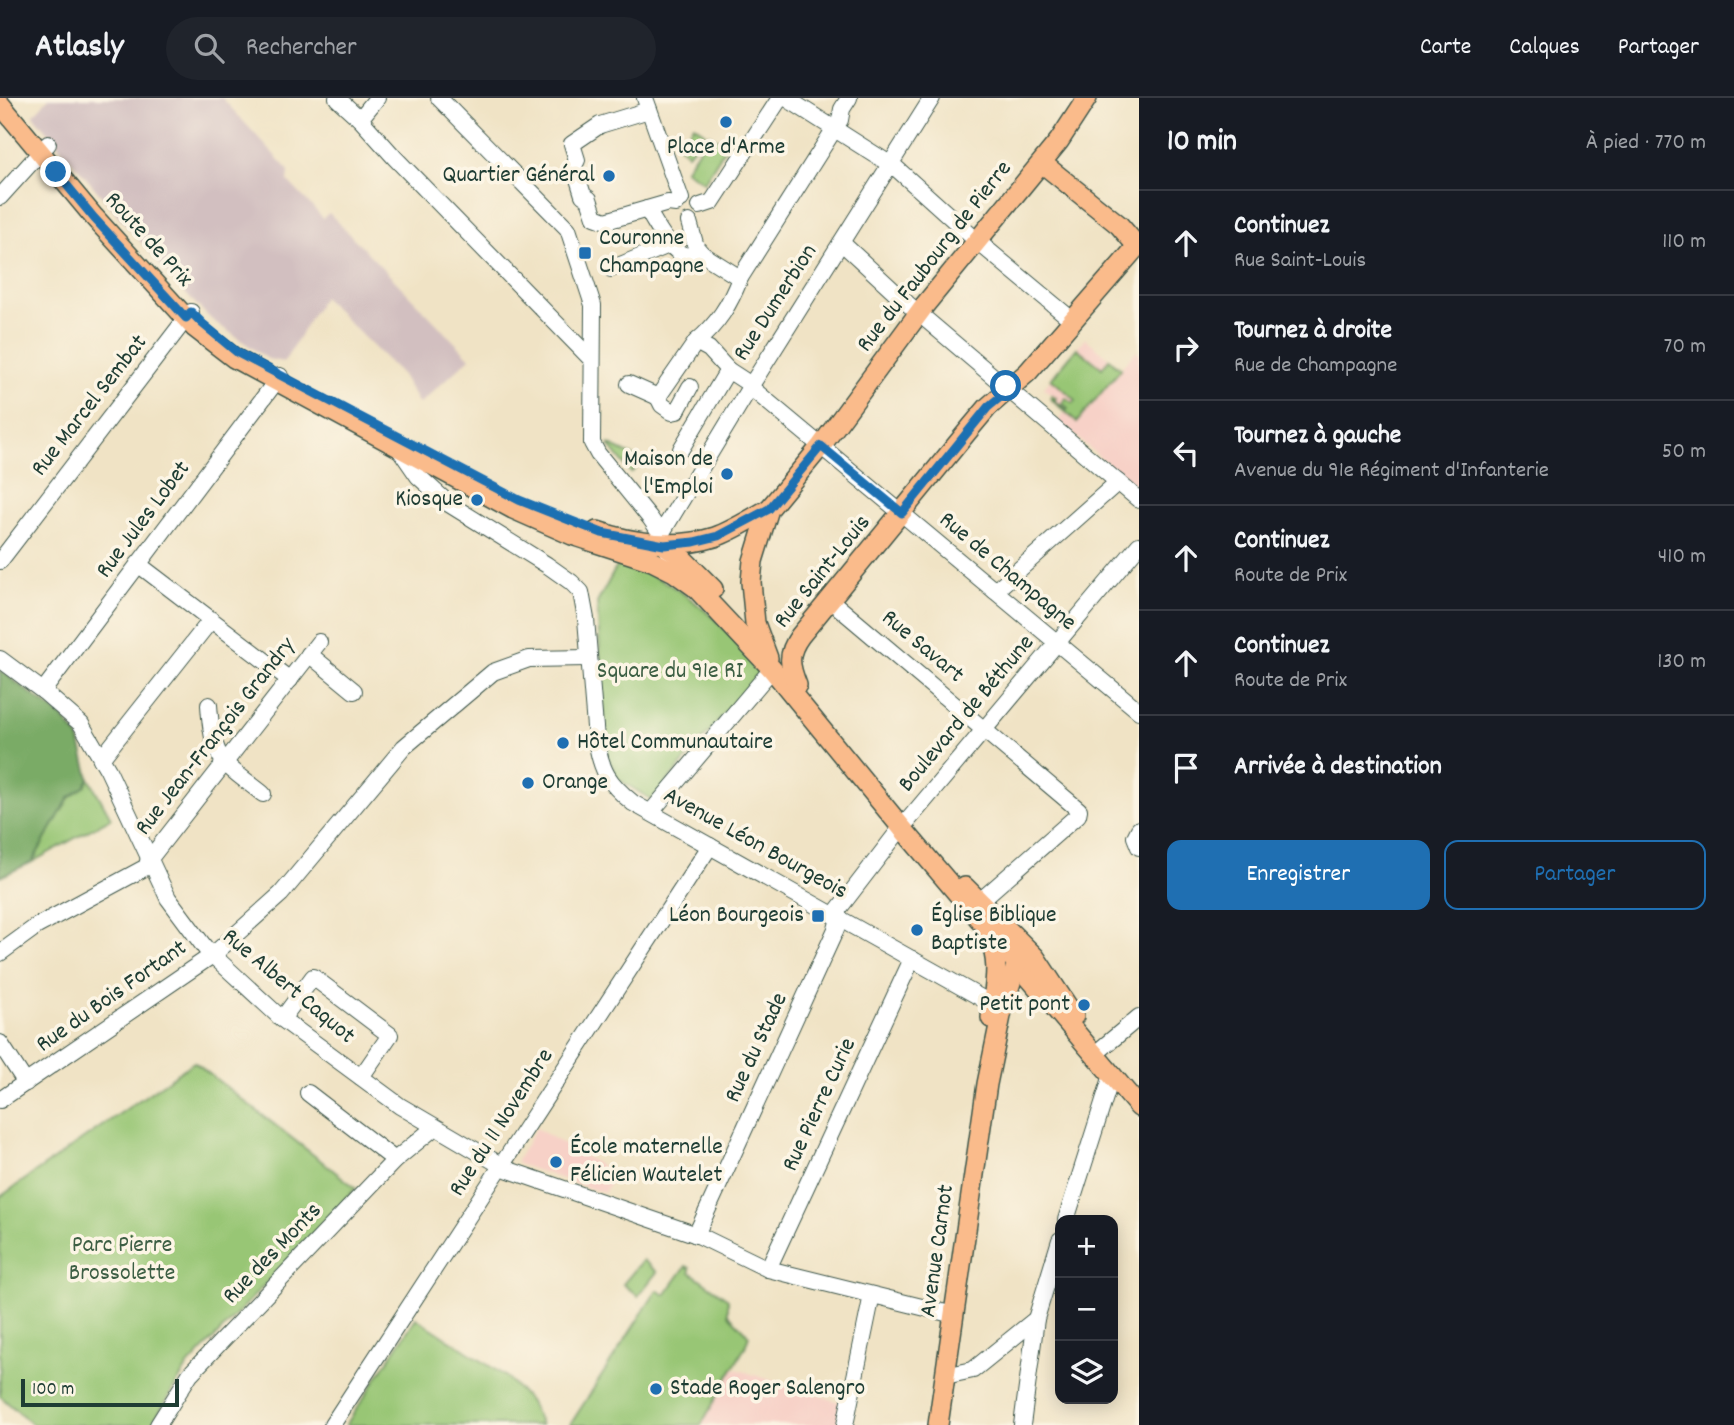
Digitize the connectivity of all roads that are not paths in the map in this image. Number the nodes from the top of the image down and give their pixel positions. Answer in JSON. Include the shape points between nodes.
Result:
{"nodes":[{"id":1,"x":11,"y":98,"type":"edge"},
{"id":2,"x":337,"y":98,"type":"edge"},
{"id":3,"x":377,"y":98,"type":"edge"},
{"id":4,"x":439,"y":98,"type":"edge"},
{"id":5,"x":780,"y":98,"type":"edge"},
{"id":6,"x":786,"y":98,"type":"edge"},
{"id":7,"x":849,"y":98,"type":"edge"},
{"id":8,"x":932,"y":98,"type":"edge"},
{"id":9,"x":1087,"y":98,"type":"edge"},
{"id":10,"x":0,"y":104,"type":"edge"},
{"id":11,"x":647,"y":104,"type":"edge"},
{"id":12,"x":360,"y":119,"type":"junction"},
{"id":13,"x":835,"y":129,"type":"junction"},
{"id":14,"x":44,"y":148,"type":"junction"},
{"id":15,"x":1042,"y":163,"type":"junction"},
{"id":16,"x":890,"y":164,"type":"junction"},
{"id":17,"x":0,"y":197,"type":"edge"},
{"id":18,"x":679,"y":202,"type":"junction"},
{"id":19,"x":700,"y":206,"type":"junction"},
{"id":20,"x":648,"y":209,"type":"junction"},
{"id":21,"x":689,"y":222,"type":"junction"},
{"id":22,"x":976,"y":241,"type":"junction"},
{"id":23,"x":842,"y":243,"type":"junction"},
{"id":24,"x":671,"y":244,"type":"junction"},
{"id":25,"x":1138,"y":245,"type":"edge"},
{"id":26,"x":702,"y":254,"type":"junction"},
{"id":27,"x":1139,"y":267,"type":"edge"},
{"id":28,"x":611,"y":268,"type":"dead end"},
{"id":29,"x":740,"y":278,"type":"junction"},
{"id":30,"x":919,"y":313,"type":"junction"},
{"id":31,"x":189,"y":315,"type":"junction"},
{"id":32,"x":1072,"y":320,"type":"junction"},
{"id":33,"x":696,"y":342,"type":"junction"},
{"id":34,"x":592,"y":360,"type":"junction"},
{"id":35,"x":728,"y":370,"type":"junction"},
{"id":36,"x":278,"y":379,"type":"junction"},
{"id":37,"x":629,"y":384,"type":"dead end"},
{"id":38,"x":750,"y":386,"type":"junction"},
{"id":39,"x":690,"y":387,"type":"dead end"},
{"id":40,"x":1010,"y":389,"type":"junction"},
{"id":41,"x":658,"y":397,"type":"junction"},
{"id":42,"x":400,"y":443,"type":"junction"},
{"id":43,"x":821,"y":446,"type":"junction"},
{"id":44,"x":681,"y":449,"type":"dead end"},
{"id":45,"x":1118,"y":482,"type":"junction"},
{"id":46,"x":1139,"y":500,"type":"edge"},
{"id":47,"x":769,"y":509,"type":"junction"},
{"id":48,"x":902,"y":513,"type":"junction"},
{"id":49,"x":663,"y":540,"type":"junction"},
{"id":50,"x":1139,"y":545,"type":"edge"},
{"id":51,"x":610,"y":547,"type":"junction"},
{"id":52,"x":0,"y":561,"type":"edge"},
{"id":53,"x":138,"y":564,"type":"junction"},
{"id":54,"x":694,"y":581,"type":"junction"},
{"id":55,"x":995,"y":591,"type":"junction"},
{"id":56,"x":830,"y":600,"type":"junction"},
{"id":57,"x":211,"y":620,"type":"junction"},
{"id":58,"x":1057,"y":643,"type":"junction"},
{"id":59,"x":763,"y":645,"type":"junction"},
{"id":60,"x":588,"y":658,"type":"junction"},
{"id":61,"x":0,"y":659,"type":"edge"},
{"id":62,"x":772,"y":669,"type":"junction"},
{"id":63,"x":290,"y":680,"type":"junction"},
{"id":64,"x":797,"y":685,"type":"junction"},
{"id":65,"x":43,"y":691,"type":"junction"},
{"id":66,"x":354,"y":691,"type":"dead end"},
{"id":67,"x":209,"y":705,"type":"dead end"},
{"id":68,"x":1139,"y":711,"type":"edge"},
{"id":69,"x":985,"y":729,"type":"junction"},
{"id":70,"x":102,"y":759,"type":"junction"},
{"id":71,"x":224,"y":764,"type":"junction"},
{"id":72,"x":263,"y":794,"type":"dead end"},
{"id":73,"x":651,"y":812,"type":"junction"},
{"id":74,"x":905,"y":824,"type":"junction"},
{"id":75,"x":1139,"y":829,"type":"edge"},
{"id":76,"x":710,"y":846,"type":"junction"},
{"id":77,"x":1139,"y":847,"type":"edge"},
{"id":78,"x":149,"y":863,"type":"junction"},
{"id":79,"x":980,"y":901,"type":"junction"},
{"id":80,"x":837,"y":916,"type":"junction"},
{"id":81,"x":992,"y":922,"type":"junction"},
{"id":82,"x":1,"y":953,"type":"edge"},
{"id":83,"x":214,"y":954,"type":"junction"},
{"id":84,"x":1023,"y":957,"type":"junction"},
{"id":85,"x":912,"y":959,"type":"junction"},
{"id":86,"x":997,"y":980,"type":"junction"},
{"id":87,"x":1052,"y":994,"type":"junction"},
{"id":88,"x":999,"y":1001,"type":"junction"},
{"id":89,"x":1139,"y":1017,"type":"edge"},
{"id":90,"x":282,"y":1019,"type":"junction"},
{"id":91,"x":0,"y":1043,"type":"edge"},
{"id":92,"x":1092,"y":1051,"type":"junction"},
{"id":93,"x":1112,"y":1075,"type":"junction"},
{"id":94,"x":360,"y":1077,"type":"junction"},
{"id":95,"x":26,"y":1083,"type":"junction"},
{"id":96,"x":311,"y":1095,"type":"dead end"},
{"id":97,"x":0,"y":1101,"type":"edge"},
{"id":98,"x":1139,"y":1107,"type":"edge"},
{"id":99,"x":435,"y":1127,"type":"junction"},
{"id":100,"x":395,"y":1160,"type":"junction"},
{"id":101,"x":501,"y":1166,"type":"junction"},
{"id":102,"x":1068,"y":1215,"type":"edge"},
{"id":103,"x":696,"y":1235,"type":"junction"},
{"id":104,"x":1055,"y":1256,"type":"edge"},
{"id":105,"x":768,"y":1269,"type":"junction"},
{"id":106,"x":872,"y":1295,"type":"junction"},
{"id":107,"x":954,"y":1315,"type":"junction"},
{"id":108,"x":1036,"y":1319,"type":"junction"},
{"id":109,"x":945,"y":1376,"type":"junction"},
{"id":110,"x":158,"y":1425,"type":"edge"},
{"id":111,"x":332,"y":1425,"type":"edge"},
{"id":112,"x":845,"y":1425,"type":"edge"},
{"id":113,"x":938,"y":1425,"type":"edge"},
{"id":114,"x":1022,"y":1425,"type":"edge"}],
"edges":[{"from":1,"to":14,"type":"main road","name":"Route de Prix"},
{"from":2,"to":12,"type":"street"},
{"from":3,"to":12,"type":"street"},
{"from":4,"to":34,"type":"street","via":[[568,229],[593,305]]},
{"from":5,"to":19,"type":"street","via":[[712,202]]},
{"from":6,"to":13,"type":"street"},
{"from":7,"to":13,"type":"street"},
{"from":8,"to":16,"type":"street","name":"Rue Dumerbion"},
{"from":9,"to":15,"type":"main road","name":"Rue du Faubourg de Pierre"},
{"from":10,"to":14,"type":"main road","name":"Route de Prix"},
{"from":11,"to":18,"type":"street"},
{"from":11,"to":20,"type":"street","via":[[600,125],[572,144],[583,195],[595,217],[606,221]]},
{"from":12,"to":34,"type":"street"},
{"from":13,"to":16,"type":"street"},
{"from":13,"to":29,"type":"street"},
{"from":14,"to":17,"type":"street"},
{"from":14,"to":31,"type":"main road","name":"Route de Prix","via":[[94,218]]},
{"from":15,"to":22,"type":"main road","name":"Rue du Faubourg de Pierre"},
{"from":15,"to":25,"type":"main road"},
{"from":16,"to":22,"type":"street"},
{"from":16,"to":23,"type":"street","name":"Rue Dumerbion"},
{"from":18,"to":19,"type":"street","via":[[692,198]]},
{"from":18,"to":20,"type":"street"},
{"from":18,"to":21,"type":"street","via":[[678,217]]},
{"from":19,"to":21,"type":"street","via":[[700,215]]},
{"from":20,"to":24,"type":"street"},
{"from":21,"to":26,"type":"street"},
{"from":22,"to":30,"type":"main road","name":"Rue du Faubourg de Pierre"},
{"from":22,"to":32,"type":"street"},
{"from":23,"to":30,"type":"street"},
{"from":23,"to":38,"type":"street","name":"Rue Dumerbion"},
{"from":24,"to":26,"type":"street","via":[[686,256]]},
{"from":24,"to":28,"type":"street"},
{"from":25,"to":27,"type":"street"},
{"from":25,"to":32,"type":"main road","name":"Rue Saint-Louis"},
{"from":26,"to":29,"type":"street"},
{"from":29,"to":33,"type":"street","via":[[715,325]]},
{"from":30,"to":40,"type":"street"},
{"from":30,"to":43,"type":"main road","name":"Rue du Faubourg de Pierre"},
{"from":31,"to":36,"type":"main road","name":"Route de Prix","via":[[198,331],[234,358]]},
{"from":31,"to":52,"type":"street","name":"Rue Marcel Sembat"},
{"from":32,"to":40,"type":"main road","name":"Rue Saint-Louis"},
{"from":33,"to":35,"type":"street","name":"Rue de Champagne"},
{"from":33,"to":41,"type":"street"},
{"from":34,"to":49,"type":"street","via":[[592,443]]},
{"from":35,"to":38,"type":"street","name":"Rue de Champagne"},
{"from":35,"to":44,"type":"street"},
{"from":36,"to":42,"type":"main road","name":"Route de Prix"},
{"from":36,"to":53,"type":"street","name":"Rue Jules Lobet"},
{"from":37,"to":41,"type":"street"},
{"from":38,"to":43,"type":"street","name":"Rue de Champagne"},
{"from":38,"to":49,"type":"street","name":"Rue Dumerbion"},
{"from":39,"to":41,"type":"street","via":[[677,411],[662,405]]},
{"from":40,"to":45,"type":"street"},
{"from":40,"to":48,"type":"main road","name":"Rue Saint-Louis","via":[[988,407]]},
{"from":42,"to":49,"type":"main road","name":"Route de Prix","via":[[578,525],[602,533]]},
{"from":42,"to":51,"type":"main road","name":"Route de Prix","via":[[513,509]]},
{"from":42,"to":60,"type":"street","name":"Avenue Léon Bourgeois","via":[[427,486],[581,592]]},
{"from":43,"to":47,"type":"main road","name":"Rue du Faubourg de Pierre"},
{"from":43,"to":48,"type":"street","name":"Rue de Champagne"},
{"from":45,"to":46,"type":"street"},
{"from":45,"to":55,"type":"street"},
{"from":47,"to":49,"type":"main road","name":"Route de Prix","via":[[718,536],[694,542]]},
{"from":47,"to":59,"type":"main road","via":[[751,582],[755,623]]},
{"from":48,"to":55,"type":"street","name":"Rue de Champagne"},
{"from":48,"to":56,"type":"main road","name":"Rue Saint-Louis"},
{"from":49,"to":51,"type":"main road","via":[[658,551],[652,552]]},
{"from":49,"to":54,"type":"main road","name":"Route de Prix"},
{"from":50,"to":58,"type":"street","name":"Boulevard de Béthune"},
{"from":51,"to":54,"type":"main road","name":"Route de Prix"},
{"from":53,"to":57,"type":"street"},
{"from":53,"to":65,"type":"street","name":"Rue Jules Lobet"},
{"from":54,"to":59,"type":"main road"},
{"from":54,"to":62,"type":"main road"},
{"from":55,"to":58,"type":"street","name":"Rue de Champagne"},
{"from":56,"to":64,"type":"main road","name":"Rue Saint-Louis","via":[[790,653]]},
{"from":56,"to":69,"type":"street","name":"Rue Savart"},
{"from":57,"to":63,"type":"street"},
{"from":57,"to":70,"type":"street"},
{"from":58,"to":68,"type":"street","name":"Rue de Champagne"},
{"from":58,"to":69,"type":"street","name":"Boulevard de Béthune"},
{"from":59,"to":62,"type":"main road"},
{"from":59,"to":64,"type":"main road"},
{"from":60,"to":73,"type":"street","name":"Avenue Léon Bourgeois","via":[[599,757],[613,787]]},
{"from":60,"to":83,"type":"street","name":"Rue du Bois Fortant","via":[[529,659],[493,672],[404,747],[281,894]]},
{"from":61,"to":65,"type":"street","name":"Rue Albert Caquot"},
{"from":62,"to":73,"type":"street"},
{"from":62,"to":74,"type":"main road"},
{"from":63,"to":66,"type":"street","name":"Rue Jean-François Grandry","via":[[314,648]]},
{"from":63,"to":71,"type":"street","name":"Rue Jean-François Grandry"},
{"from":64,"to":74,"type":"main road"},
{"from":65,"to":70,"type":"street","name":"Rue Albert Caquot","via":[[81,724]]},
{"from":67,"to":71,"type":"street","via":[[211,737]]},
{"from":69,"to":74,"type":"street","name":"Boulevard de Béthune"},
{"from":69,"to":79,"type":"street","name":"Rue Savart","via":[[1079,810]]},
{"from":70,"to":78,"type":"street","name":"Rue Albert Caquot"},
{"from":71,"to":72,"type":"street"},
{"from":71,"to":78,"type":"street","name":"Rue Jean-François Grandry"},
{"from":73,"to":76,"type":"street","name":"Avenue Léon Bourgeois"},
{"from":74,"to":79,"type":"main road"},
{"from":74,"to":80,"type":"street","name":"Boulevard de Béthune"},
{"from":74,"to":81,"type":"main road"},
{"from":75,"to":77,"type":"street","via":[[1135,837]]},
{"from":76,"to":80,"type":"street","name":"Avenue Léon Bourgeois"},
{"from":76,"to":101,"type":"street","name":"Rue du 11 Novembre"},
{"from":78,"to":82,"type":"street","via":[[37,926]]},
{"from":78,"to":83,"type":"street","name":"Rue Albert Caquot","via":[[168,898]]},
{"from":79,"to":81,"type":"main road"},
{"from":80,"to":85,"type":"street","name":"Avenue Léon Bourgeois"},
{"from":80,"to":103,"type":"street","name":"Rue du Stade","via":[[836,929]]},
{"from":81,"to":84,"type":"main road"},
{"from":81,"to":86,"type":"main road","name":"Avenue Carnot"},
{"from":83,"to":90,"type":"street","name":"Rue Albert Caquot"},
{"from":83,"to":95,"type":"street","name":"Rue du Bois Fortant"},
{"from":84,"to":86,"type":"main road"},
{"from":84,"to":87,"type":"main road"},
{"from":84,"to":88,"type":"main road","name":"Avenue Carnot"},
{"from":85,"to":88,"type":"street","name":"Avenue Léon Bourgeois"},
{"from":85,"to":105,"type":"street","name":"Rue Pierre Curie"},
{"from":86,"to":88,"type":"main road","name":"Avenue Carnot"},
{"from":87,"to":88,"type":"main road","via":[[1025,990]]},
{"from":87,"to":92,"type":"main road"},
{"from":88,"to":107,"type":"main road","name":"Avenue Carnot"},
{"from":89,"to":92,"type":"street"},
{"from":90,"to":94,"type":"street","name":"Rue Albert Caquot"},
{"from":90,"to":94,"type":"street","via":[[313,977],[390,1035]]},
{"from":91,"to":95,"type":"street"},
{"from":92,"to":93,"type":"main road"},
{"from":93,"to":98,"type":"main road"},
{"from":93,"to":102,"type":"street"},
{"from":94,"to":99,"type":"street","name":"Rue Albert Caquot"},
{"from":95,"to":97,"type":"street","name":"Rue du Bois Fortant"},
{"from":96,"to":100,"type":"street"},
{"from":99,"to":100,"type":"street","name":"Rue des Monts"},
{"from":99,"to":101,"type":"street","name":"Rue Albert Caquot"},
{"from":100,"to":110,"type":"street","name":"Rue des Monts","via":[[190,1374]]},
{"from":101,"to":103,"type":"street","name":"Rue Albert Caquot"},
{"from":101,"to":111,"type":"street","name":"Rue du 11 Novembre"},
{"from":103,"to":105,"type":"street","name":"Rue Albert Caquot"},
{"from":104,"to":108,"type":"street"},
{"from":105,"to":106,"type":"street","name":"Rue Albert Caquot"},
{"from":106,"to":107,"type":"street","name":"Rue Albert Caquot"},
{"from":106,"to":112,"type":"street"},
{"from":107,"to":109,"type":"main road","name":"Avenue Carnot"},
{"from":108,"to":109,"type":"street","via":[[973,1370]]},
{"from":108,"to":114,"type":"street"},
{"from":109,"to":113,"type":"main road","name":"Avenue Carnot"}]}
